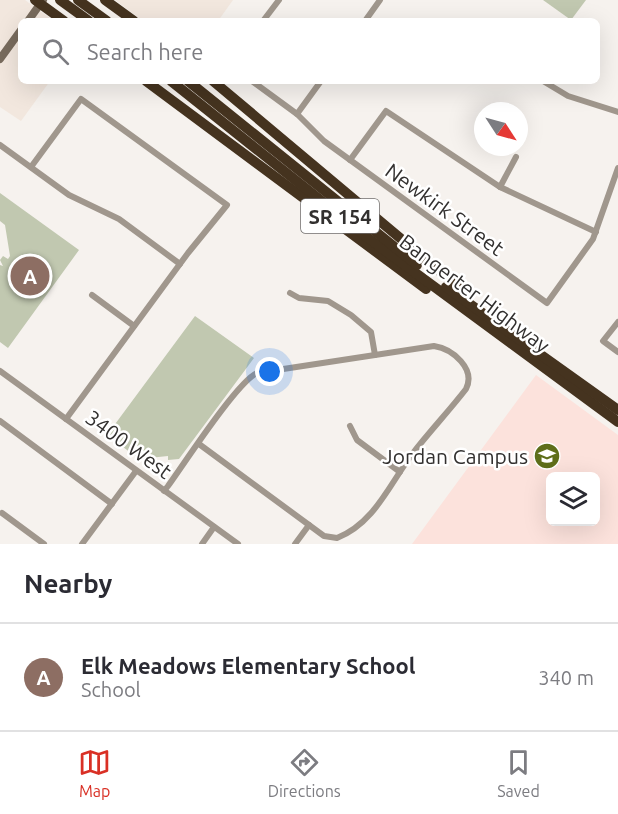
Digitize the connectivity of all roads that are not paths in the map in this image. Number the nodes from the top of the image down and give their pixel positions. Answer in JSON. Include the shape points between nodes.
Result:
{"nodes":[{"id":1,"x":60,"y":0,"type":"edge"},
{"id":2,"x":78,"y":0,"type":"edge"},
{"id":3,"x":105,"y":0,"type":"edge"},
{"id":4,"x":279,"y":0,"type":"edge"},
{"id":5,"x":380,"y":0,"type":"edge"},
{"id":6,"x":40,"y":2,"type":"edge"},
{"id":7,"x":30,"y":18,"type":"edge"},
{"id":8,"x":60,"y":18,"type":"edge"},
{"id":9,"x":85,"y":18,"type":"edge"},
{"id":10,"x":103,"y":18,"type":"edge"},
{"id":11,"x":130,"y":18,"type":"edge"},
{"id":12,"x":266,"y":18,"type":"edge"},
{"id":13,"x":367,"y":18,"type":"edge"},
{"id":14,"x":18,"y":34,"type":"edge"},
{"id":15,"x":0,"y":58,"type":"edge"},
{"id":16,"x":150,"y":84,"type":"edge"},
{"id":17,"x":175,"y":84,"type":"edge"},
{"id":18,"x":193,"y":84,"type":"edge"},
{"id":19,"x":216,"y":84,"type":"edge"},
{"id":20,"x":256,"y":84,"type":"edge"},
{"id":21,"x":319,"y":84,"type":"edge"},
{"id":22,"x":548,"y":84,"type":"edge"},
{"id":23,"x":618,"y":112,"type":"edge"},
{"id":24,"x":297,"y":114,"type":"junction"},
{"id":25,"x":0,"y":145,"type":"edge"},
{"id":26,"x":516,"y":157,"type":"dead end"},
{"id":27,"x":350,"y":160,"type":"junction"},
{"id":28,"x":31,"y":167,"type":"junction"},
{"id":29,"x":618,"y":168,"type":"edge"},
{"id":30,"x":611,"y":185,"type":"junction"},
{"id":31,"x":500,"y":187,"type":"junction"},
{"id":32,"x":618,"y":189,"type":"edge"},
{"id":33,"x":596,"y":232,"type":"junction"},
{"id":34,"x":180,"y":264,"type":"junction"},
{"id":35,"x":290,"y":293,"type":"dead end"},
{"id":36,"x":92,"y":295,"type":"dead end"},
{"id":37,"x":618,"y":321,"type":"edge"},
{"id":38,"x":134,"y":326,"type":"junction"},
{"id":39,"x":516,"y":343,"type":"junction"},
{"id":40,"x":618,"y":352,"type":"edge"},
{"id":41,"x":375,"y":355,"type":"junction"},
{"id":42,"x":0,"y":370,"type":"edge"},
{"id":43,"x":618,"y":410,"type":"edge"},
{"id":44,"x":66,"y":418,"type":"junction"},
{"id":45,"x":0,"y":421,"type":"edge"},
{"id":46,"x":618,"y":422,"type":"edge"},
{"id":47,"x":350,"y":426,"type":"dead end"},
{"id":48,"x":199,"y":444,"type":"junction"},
{"id":49,"x":136,"y":471,"type":"junction"},
{"id":50,"x":400,"y":472,"type":"junction"},
{"id":51,"x":164,"y":491,"type":"junction"},
{"id":52,"x":112,"y":504,"type":"junction"},
{"id":53,"x":2,"y":513,"type":"dead end"},
{"id":54,"x":309,"y":525,"type":"junction"},
{"id":55,"x":214,"y":527,"type":"junction"},
{"id":56,"x":44,"y":544,"type":"edge"},
{"id":57,"x":82,"y":544,"type":"edge"},
{"id":58,"x":202,"y":544,"type":"edge"},
{"id":59,"x":238,"y":544,"type":"edge"},
{"id":60,"x":295,"y":544,"type":"edge"}],
"edges":[{"from":1,"to":9,"type":"highway"},
{"from":2,"to":10,"type":"highway"},
{"from":3,"to":11,"type":"highway"},
{"from":4,"to":12,"type":"street"},
{"from":5,"to":13,"type":"street"},
{"from":6,"to":7,"type":"main road"},
{"from":6,"to":8,"type":"highway"},
{"from":14,"to":15,"type":"main road"},
{"from":16,"to":39,"type":"highway","via":[[390,264]]},
{"from":17,"to":39,"type":"highway","name":"Bangerter Highway","number":"SR 154","via":[[368,238]]},
{"from":18,"to":39,"type":"highway","name":"Bangerter Highway","number":"SR 154"},
{"from":19,"to":39,"type":"highway"},
{"from":20,"to":24,"type":"street","name":"Newkirk Street"},
{"from":21,"to":24,"type":"street"},
{"from":22,"to":23,"type":"street","via":[[568,96]]},
{"from":24,"to":27,"type":"street","name":"Newkirk Street"},
{"from":25,"to":28,"type":"street"},
{"from":26,"to":31,"type":"street"},
{"from":27,"to":31,"type":"street","via":[[386,111]]},
{"from":27,"to":33,"type":"street","name":"Newkirk Street","via":[[547,303]]},
{"from":28,"to":34,"type":"street","via":[[76,199],[118,219]]},
{"from":28,"to":34,"type":"street","via":[[81,99],[227,205]]},
{"from":29,"to":30,"type":"street"},
{"from":30,"to":32,"type":"street"},
{"from":30,"to":33,"type":"street"},
{"from":31,"to":33,"type":"street"},
{"from":34,"to":38,"type":"street"},
{"from":35,"to":41,"type":"street","via":[[300,298],[324,299],[346,311],[369,330]]},
{"from":36,"to":38,"type":"street"},
{"from":37,"to":40,"type":"street","via":[[603,341]]},
{"from":38,"to":44,"type":"street"},
{"from":39,"to":43,"type":"highway","name":"Bangerter Highway","number":"SR 154"},
{"from":39,"to":46,"type":"highway","name":"Bangerter Highway","number":"SR 154"},
{"from":41,"to":48,"type":"street","via":[[254,375]]},
{"from":41,"to":50,"type":"street","via":[[436,347],[467,368],[466,389]]},
{"from":42,"to":44,"type":"street","name":"3400 West"},
{"from":44,"to":49,"type":"street","name":"3400 West"},
{"from":45,"to":52,"type":"street"},
{"from":47,"to":50,"type":"street","via":[[357,440]]},
{"from":48,"to":51,"type":"street"},
{"from":48,"to":54,"type":"street"},
{"from":49,"to":51,"type":"street","name":"3400 West"},
{"from":49,"to":52,"type":"street"},
{"from":50,"to":54,"type":"street","via":[[368,515],[343,536],[324,536]]},
{"from":51,"to":55,"type":"street","name":"3400 West"},
{"from":52,"to":57,"type":"street"},
{"from":53,"to":56,"type":"street"},
{"from":54,"to":60,"type":"street"},
{"from":55,"to":58,"type":"street"},
{"from":55,"to":59,"type":"street","name":"3400 West"}]}
